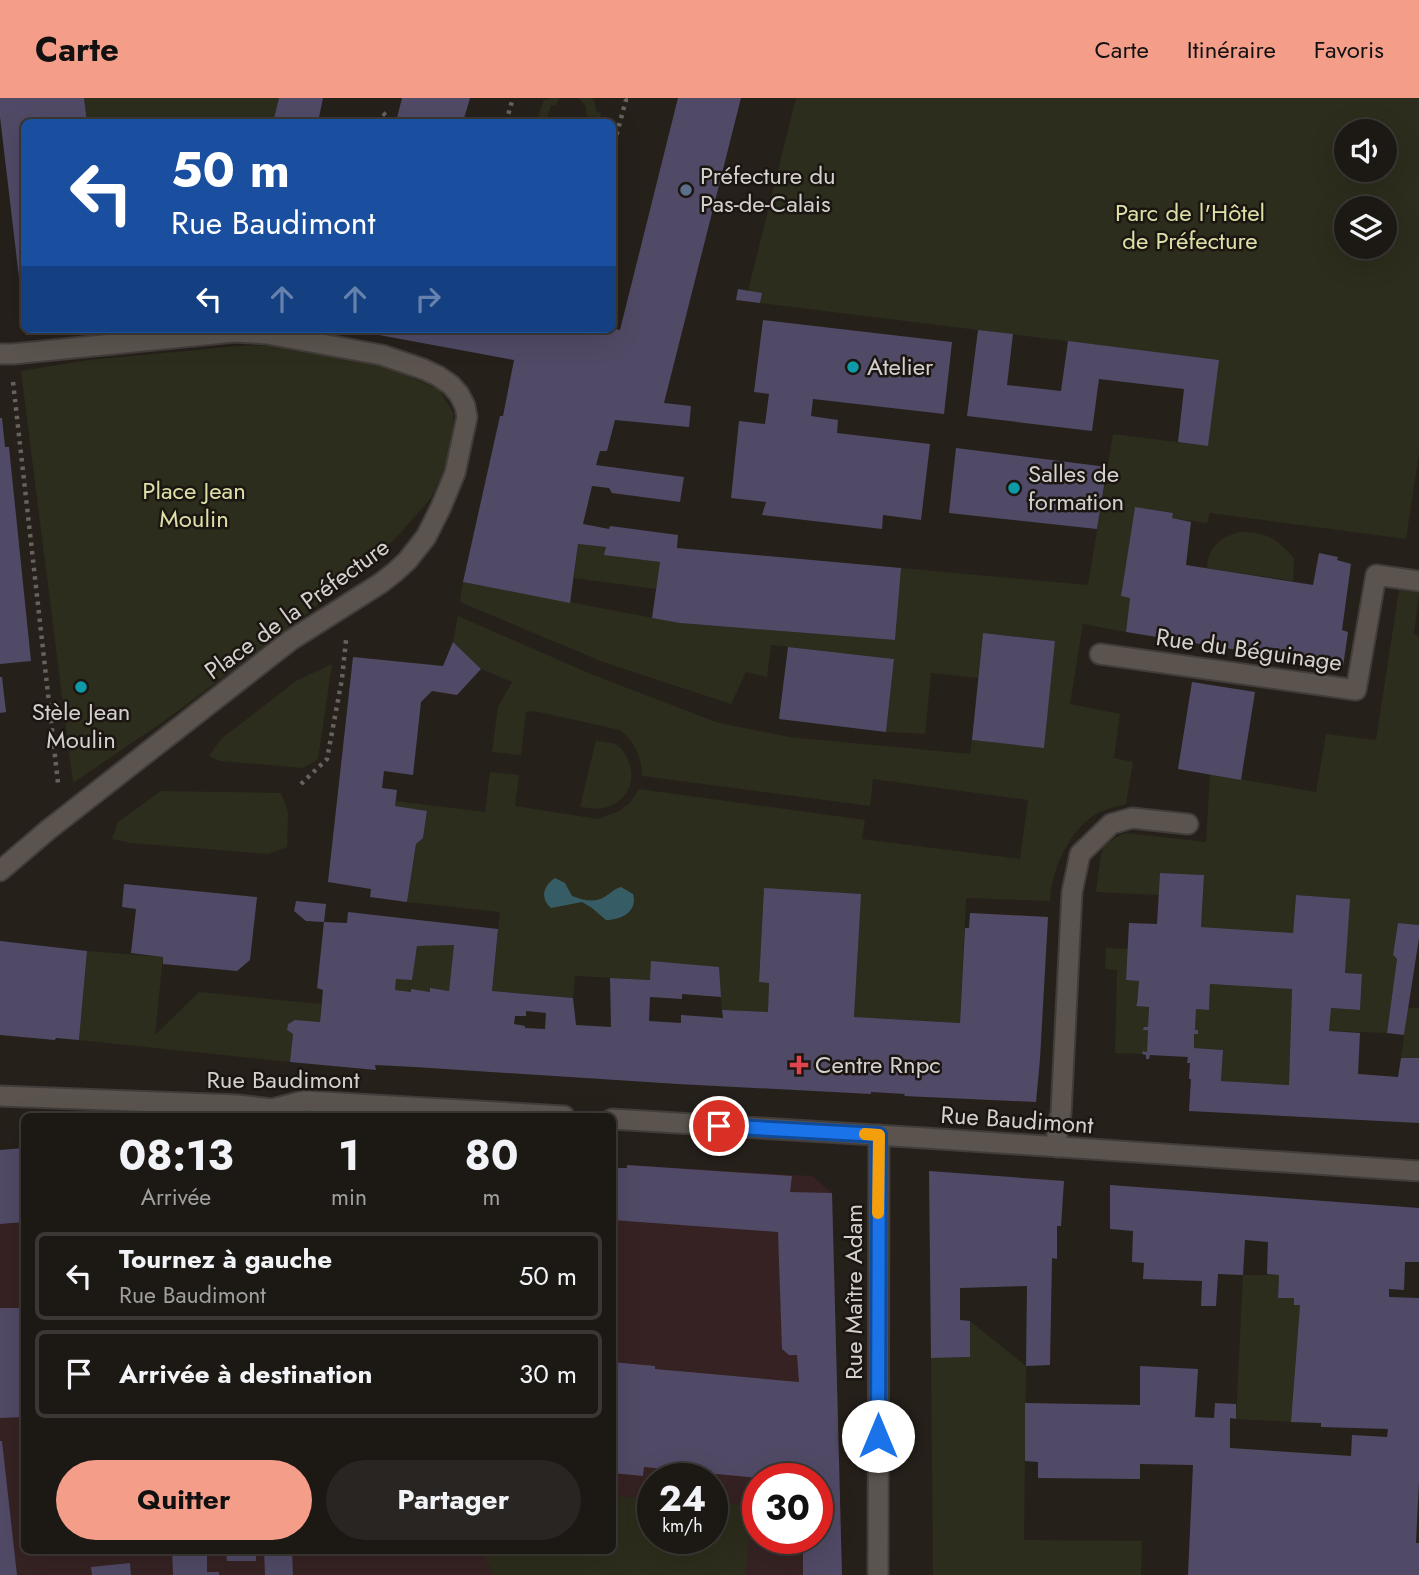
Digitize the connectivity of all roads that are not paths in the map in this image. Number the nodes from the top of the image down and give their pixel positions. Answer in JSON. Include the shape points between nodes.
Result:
{"nodes":[{"id":1,"x":224,"y":333,"type":"edge"},
{"id":2,"x":250,"y":333,"type":"edge"},
{"id":3,"x":7,"y":354,"type":"edge"},
{"id":4,"x":1419,"y":581,"type":"edge"},
{"id":5,"x":1100,"y":654,"type":"dead end"},
{"id":6,"x":1188,"y":824,"type":"dead end"},
{"id":7,"x":0,"y":871,"type":"edge"},
{"id":8,"x":0,"y":1096,"type":"edge"},
{"id":9,"x":513,"y":1113,"type":"edge"},
{"id":10,"x":616,"y":1119,"type":"edge"},
{"id":11,"x":879,"y":1135,"type":"junction"},
{"id":12,"x":1056,"y":1147,"type":"junction"},
{"id":13,"x":1419,"y":1171,"type":"edge"},
{"id":14,"x":878,"y":1575,"type":"edge"}],
"edges":[{"from":1,"to":3,"type":"street","name":"Place de la Préfecture"},
{"from":2,"to":7,"type":"street","name":"Place de la Préfecture","via":[[382,355],[423,369],[451,386],[467,416],[455,473],[441,506],[426,537],[381,583],[291,639]]},
{"from":4,"to":5,"type":"street","name":"Rue du Béguinage","via":[[1376,575],[1356,690]]},
{"from":6,"to":12,"type":"street","via":[[1132,818],[1111,824],[1080,854],[1072,892]]},
{"from":8,"to":9,"type":"street","name":"Rue Baudimont","via":[[272,1109],[304,1101]]},
{"from":10,"to":11,"type":"street","name":"Rue Baudimont"},
{"from":11,"to":12,"type":"street","name":"Rue Baudimont"},
{"from":11,"to":14,"type":"street","name":"Rue Maître Adam"},
{"from":12,"to":13,"type":"street","name":"Rue Baudimont"}]}
